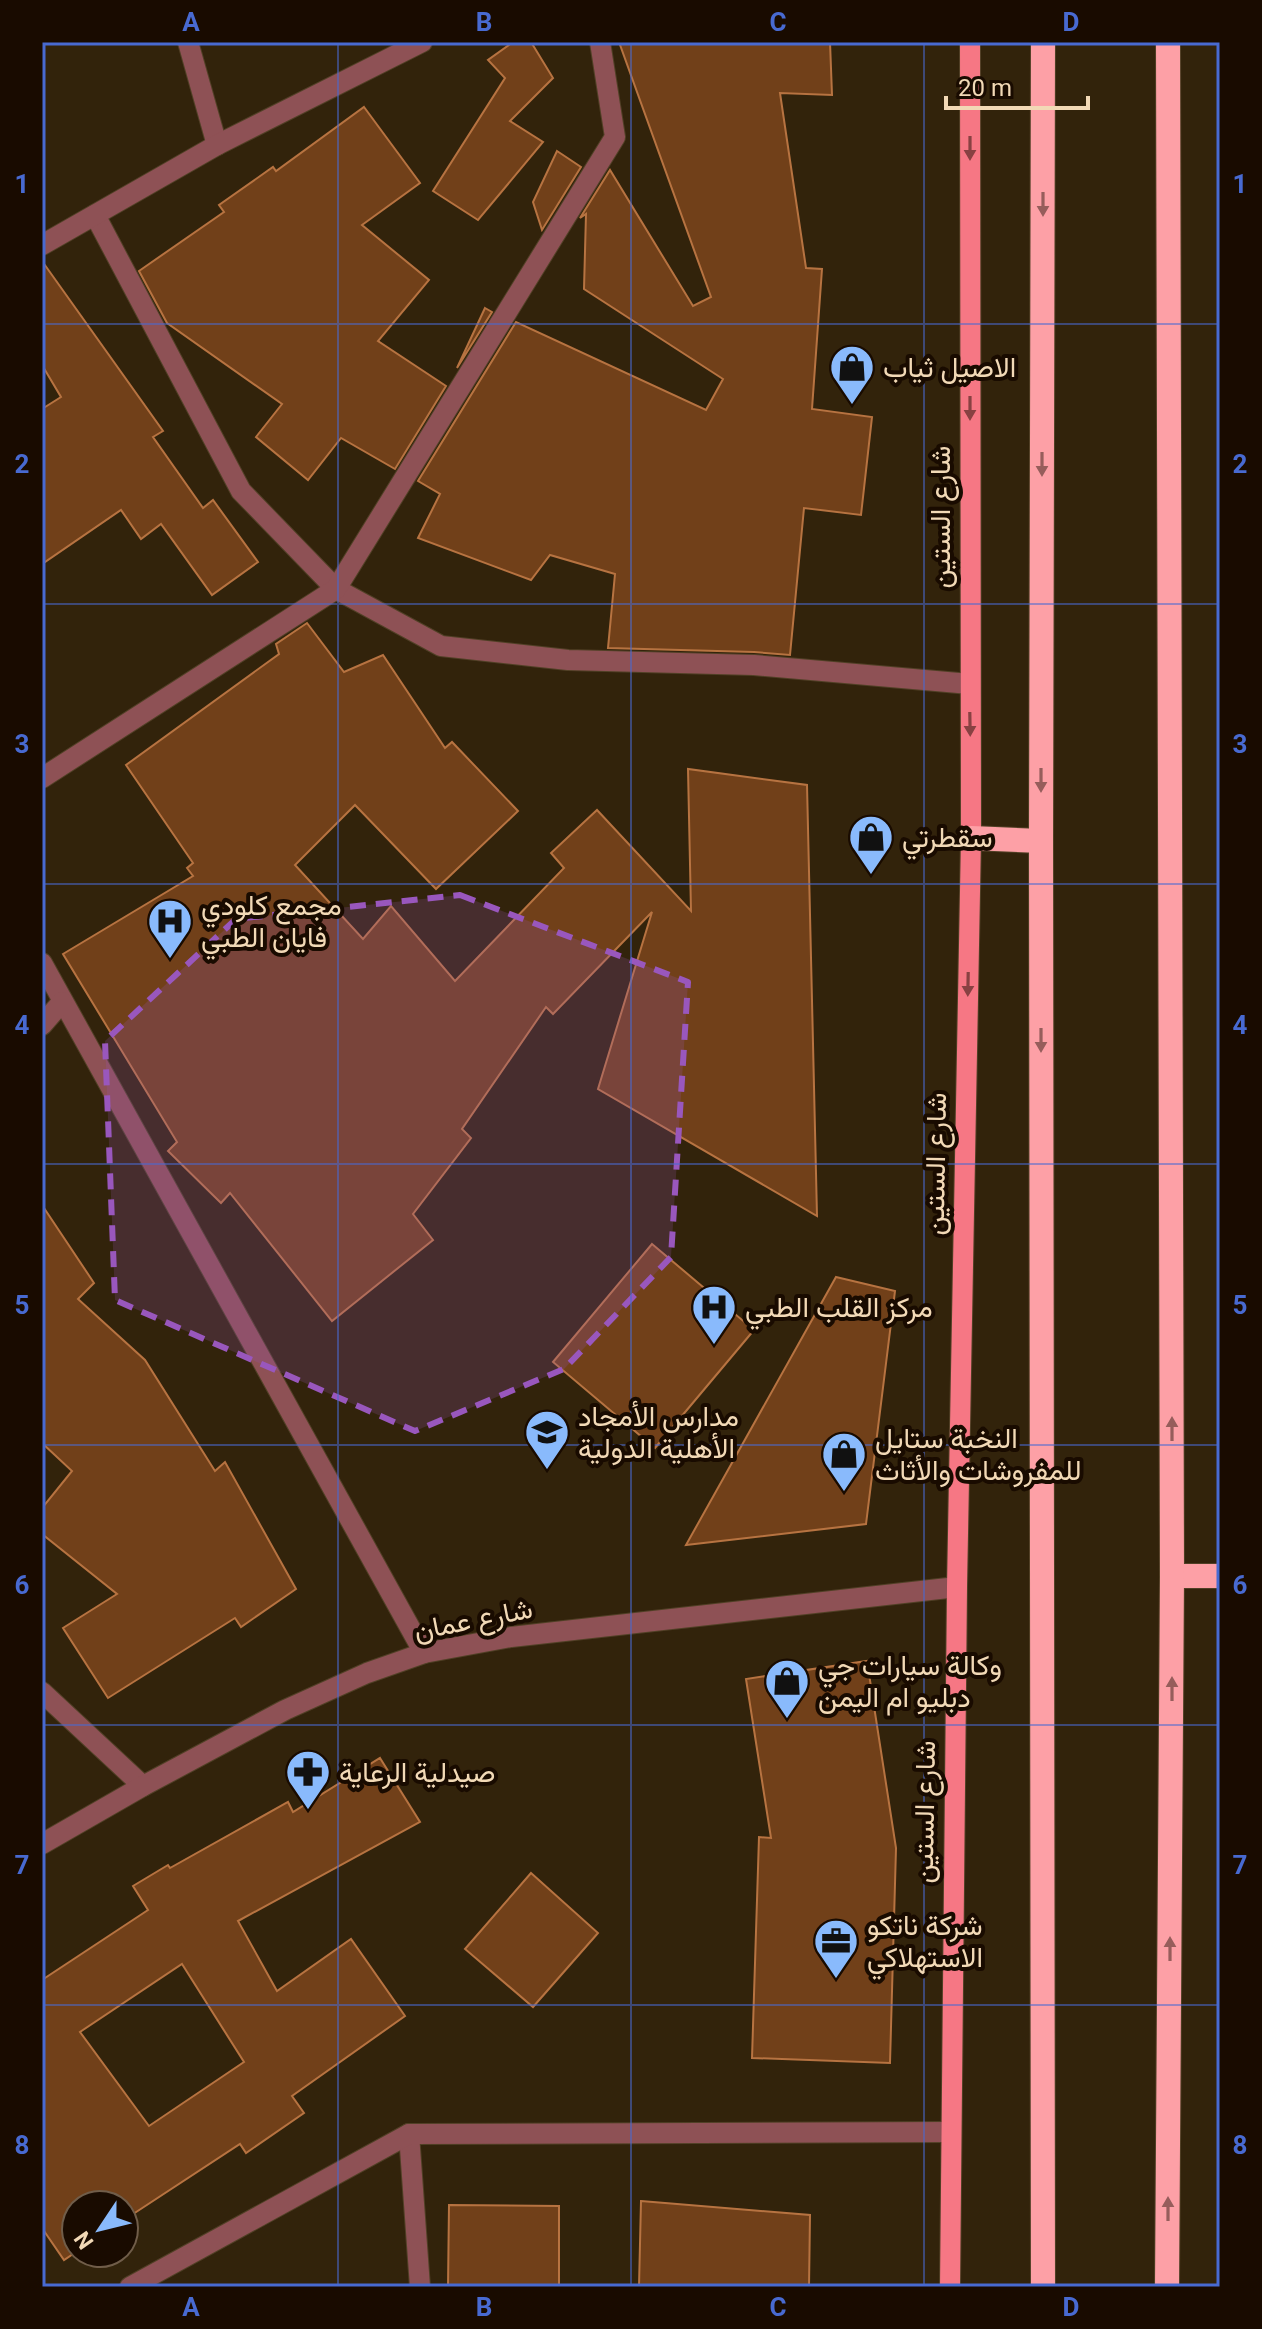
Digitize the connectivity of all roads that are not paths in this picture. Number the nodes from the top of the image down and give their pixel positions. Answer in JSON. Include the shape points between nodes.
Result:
{"nodes":[{"id":1,"x":188,"y":42,"type":"edge"},
{"id":2,"x":422,"y":42,"type":"edge"},
{"id":3,"x":600,"y":42,"type":"edge"},
{"id":4,"x":970,"y":42,"type":"edge"},
{"id":5,"x":1043,"y":42,"type":"edge"},
{"id":6,"x":1168,"y":42,"type":"edge"},
{"id":7,"x":217,"y":145,"type":"junction"},
{"id":8,"x":95,"y":215,"type":"junction"},
{"id":9,"x":42,"y":245,"type":"edge"},
{"id":10,"x":336,"y":589,"type":"junction"},
{"id":11,"x":970,"y":684,"type":"junction"},
{"id":12,"x":42,"y":778,"type":"edge"},
{"id":13,"x":971,"y":838,"type":"junction"},
{"id":14,"x":1041,"y":841,"type":"junction"},
{"id":15,"x":42,"y":963,"type":"edge"},
{"id":16,"x":62,"y":1002,"type":"junction"},
{"id":17,"x":42,"y":1025,"type":"edge"},
{"id":18,"x":1172,"y":1576,"type":"junction"},
{"id":19,"x":1220,"y":1576,"type":"edge"},
{"id":20,"x":957,"y":1587,"type":"junction"},
{"id":21,"x":424,"y":1653,"type":"junction"},
{"id":22,"x":42,"y":1692,"type":"edge"},
{"id":23,"x":143,"y":1786,"type":"junction"},
{"id":24,"x":42,"y":1844,"type":"edge"},
{"id":25,"x":951,"y":2132,"type":"junction"},
{"id":26,"x":409,"y":2134,"type":"junction"},
{"id":27,"x":130,"y":2287,"type":"edge"},
{"id":28,"x":420,"y":2287,"type":"edge"},
{"id":29,"x":950,"y":2287,"type":"edge"},
{"id":30,"x":1043,"y":2287,"type":"edge"},
{"id":31,"x":1167,"y":2287,"type":"edge"}],
"edges":[{"from":1,"to":7,"type":"street"},
{"from":2,"to":7,"type":"street"},
{"from":3,"to":10,"type":"street","via":[[615,137]]},
{"from":4,"to":11,"type":"main road","name":"شارع الستين","one_way":true},
{"from":5,"to":14,"type":"highway","one_way":true},
{"from":18,"to":6,"type":"highway","one_way":true},
{"from":7,"to":8,"type":"street"},
{"from":8,"to":9,"type":"street"},
{"from":8,"to":10,"type":"street","via":[[241,491]]},
{"from":10,"to":11,"type":"street","via":[[441,646],[568,660],[754,665]]},
{"from":10,"to":12,"type":"street"},
{"from":11,"to":13,"type":"main road","name":"شارع الستين","one_way":true},
{"from":13,"to":14,"type":"highway"},
{"from":13,"to":20,"type":"main road","name":"شارع الستين","one_way":true},
{"from":14,"to":30,"type":"highway","one_way":true},
{"from":15,"to":16,"type":"street"},
{"from":16,"to":17,"type":"street"},
{"from":16,"to":21,"type":"street"},
{"from":18,"to":19,"type":"highway"},
{"from":31,"to":18,"type":"highway","one_way":true},
{"from":20,"to":21,"type":"street","name":"شارع عمان","via":[[511,1637]]},
{"from":20,"to":25,"type":"main road","name":"شارع الستين"},
{"from":21,"to":23,"type":"street","name":"شارع عمان","via":[[285,1710]]},
{"from":22,"to":23,"type":"street"},
{"from":23,"to":24,"type":"street","name":"شارع عمان"},
{"from":25,"to":26,"type":"street"},
{"from":25,"to":29,"type":"main road","name":"شارع الستين"},
{"from":26,"to":27,"type":"street"},
{"from":26,"to":28,"type":"street"}]}
